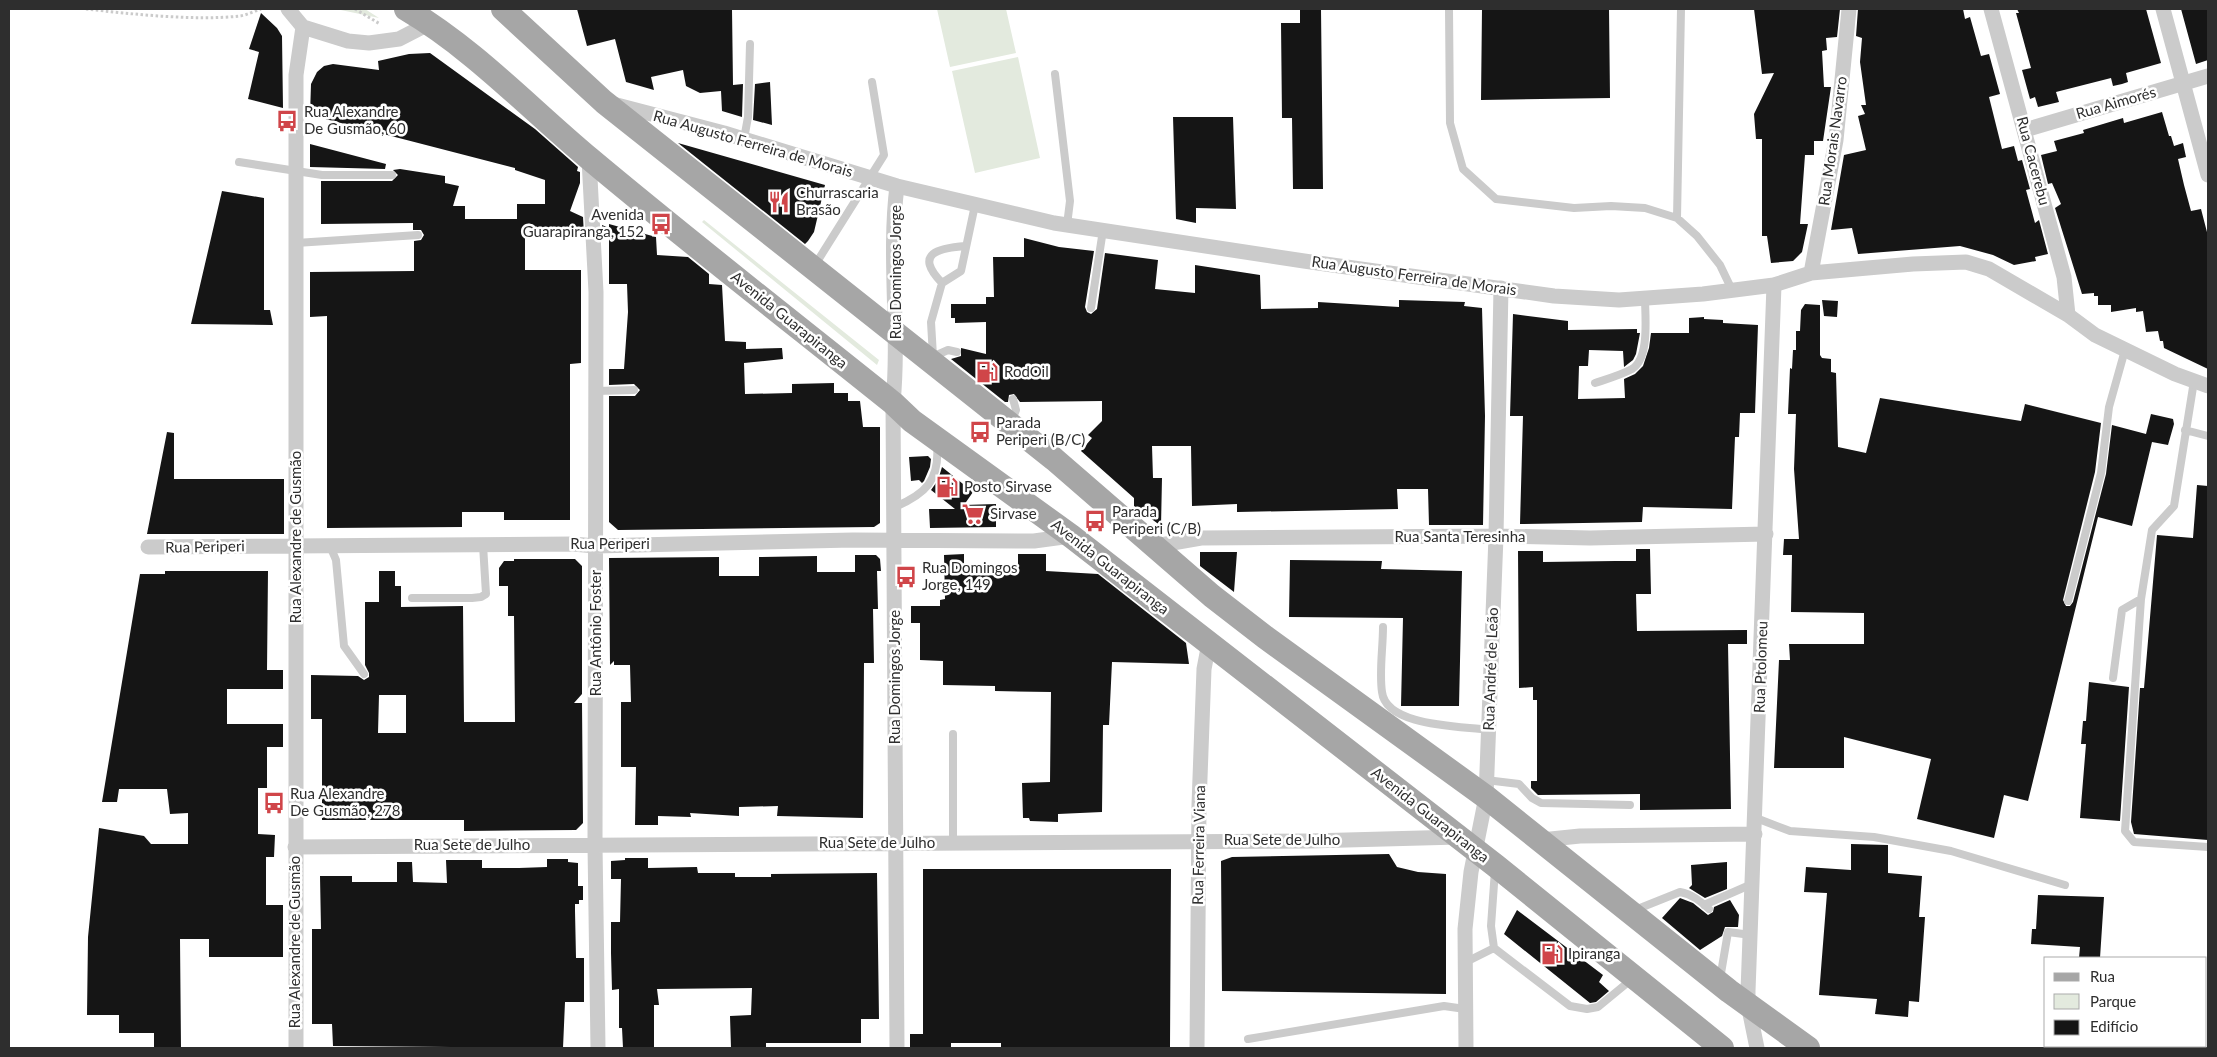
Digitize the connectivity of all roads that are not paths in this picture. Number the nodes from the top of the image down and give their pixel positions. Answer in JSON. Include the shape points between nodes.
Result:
{"nodes":[{"id":1,"x":288,"y":9,"type":"edge"},
{"id":2,"x":406,"y":9,"type":"edge"},
{"id":3,"x":1449,"y":9,"type":"edge"},
{"id":4,"x":1681,"y":9,"type":"edge"},
{"id":5,"x":1849,"y":9,"type":"edge"},
{"id":6,"x":1991,"y":9,"type":"edge"},
{"id":7,"x":2163,"y":9,"type":"edge"},
{"id":8,"x":504,"y":10,"type":"edge"},
{"id":9,"x":430,"y":23,"type":"junction"},
{"id":10,"x":303,"y":26,"type":"junction"},
{"id":11,"x":750,"y":44,"type":"dead end"},
{"id":12,"x":1055,"y":74,"type":"dead end"},
{"id":13,"x":2208,"y":76,"type":"edge"},
{"id":14,"x":872,"y":82,"type":"dead end"},
{"id":15,"x":2183,"y":83,"type":"junction"},
{"id":16,"x":604,"y":102,"type":"junction"},
{"id":17,"x":2025,"y":130,"type":"junction"},
{"id":18,"x":744,"y":139,"type":"junction"},
{"id":19,"x":589,"y":159,"type":"junction"},
{"id":20,"x":239,"y":162,"type":"dead end"},
{"id":21,"x":296,"y":169,"type":"junction"},
{"id":22,"x":392,"y":175,"type":"dead end"},
{"id":23,"x":2208,"y":175,"type":"edge"},
{"id":24,"x":870,"y":178,"type":"junction"},
{"id":25,"x":897,"y":186,"type":"junction"},
{"id":26,"x":975,"y":205,"type":"junction"},
{"id":27,"x":1678,"y":218,"type":"junction"},
{"id":28,"x":1068,"y":225,"type":"junction"},
{"id":29,"x":1103,"y":230,"type":"junction"},
{"id":30,"x":418,"y":235,"type":"dead end"},
{"id":31,"x":296,"y":243,"type":"junction"},
{"id":32,"x":966,"y":246,"type":"junction"},
{"id":33,"x":812,"y":268,"type":"junction"},
{"id":34,"x":1811,"y":272,"type":"junction"},
{"id":35,"x":942,"y":283,"type":"junction"},
{"id":36,"x":1774,"y":285,"type":"junction"},
{"id":37,"x":1501,"y":288,"type":"junction"},
{"id":38,"x":1732,"y":290,"type":"junction"},
{"id":39,"x":1645,"y":298,"type":"junction"},
{"id":40,"x":1091,"y":308,"type":"dead end"},
{"id":41,"x":2068,"y":316,"type":"junction"},
{"id":42,"x":896,"y":334,"type":"junction"},
{"id":43,"x":2125,"y":350,"type":"junction"},
{"id":44,"x":957,"y":352,"type":"dead end"},
{"id":45,"x":930,"y":358,"type":"junction"},
{"id":46,"x":1595,"y":383,"type":"dead end"},
{"id":47,"x":2201,"y":383,"type":"edge"},
{"id":48,"x":634,"y":390,"type":"dead end"},
{"id":49,"x":596,"y":391,"type":"junction"},
{"id":50,"x":1013,"y":398,"type":"dead end"},
{"id":51,"x":893,"y":403,"type":"junction"},
{"id":52,"x":1010,"y":425,"type":"junction"},
{"id":53,"x":2185,"y":430,"type":"junction"},
{"id":54,"x":2208,"y":436,"type":"edge"},
{"id":55,"x":936,"y":439,"type":"junction"},
{"id":56,"x":895,"y":507,"type":"junction"},
{"id":57,"x":1766,"y":534,"type":"junction"},
{"id":58,"x":1071,"y":536,"type":"junction"},
{"id":59,"x":1496,"y":536,"type":"junction"},
{"id":60,"x":895,"y":542,"type":"junction"},
{"id":61,"x":483,"y":545,"type":"junction"},
{"id":62,"x":296,"y":546,"type":"junction"},
{"id":63,"x":330,"y":546,"type":"junction"},
{"id":64,"x":595,"y":546,"type":"junction"},
{"id":65,"x":1154,"y":546,"type":"junction"},
{"id":66,"x":148,"y":548,"type":"dead end"},
{"id":67,"x":412,"y":598,"type":"dead end"},
{"id":68,"x":2141,"y":599,"type":"junction"},
{"id":69,"x":2068,"y":602,"type":"dead end"},
{"id":70,"x":1383,"y":627,"type":"dead end"},
{"id":71,"x":1209,"y":643,"type":"junction"},
{"id":72,"x":364,"y":674,"type":"dead end"},
{"id":73,"x":2113,"y":678,"type":"dead end"},
{"id":74,"x":1488,"y":730,"type":"junction"},
{"id":75,"x":954,"y":734,"type":"dead end"},
{"id":76,"x":1486,"y":788,"type":"junction"},
{"id":77,"x":1630,"y":805,"type":"dead end"},
{"id":78,"x":1756,"y":818,"type":"junction"},
{"id":79,"x":1755,"y":834,"type":"junction"},
{"id":80,"x":1541,"y":840,"type":"junction"},
{"id":81,"x":1200,"y":841,"type":"junction"},
{"id":82,"x":896,"y":843,"type":"junction"},
{"id":83,"x":952,"y":843,"type":"junction"},
{"id":84,"x":1467,"y":844,"type":"junction"},
{"id":85,"x":595,"y":845,"type":"junction"},
{"id":86,"x":2208,"y":847,"type":"edge"},
{"id":87,"x":295,"y":848,"type":"junction"},
{"id":88,"x":1496,"y":866,"type":"junction"},
{"id":89,"x":1754,"y":883,"type":"junction"},
{"id":90,"x":2065,"y":885,"type":"dead end"},
{"id":91,"x":1631,"y":912,"type":"junction"},
{"id":92,"x":1751,"y":935,"type":"junction"},
{"id":93,"x":1494,"y":948,"type":"junction"},
{"id":94,"x":1466,"y":962,"type":"junction"},
{"id":95,"x":1633,"y":978,"type":"junction"},
{"id":96,"x":1719,"y":983,"type":"junction"},
{"id":97,"x":1748,"y":1004,"type":"junction"},
{"id":98,"x":1466,"y":1008,"type":"junction"},
{"id":99,"x":1248,"y":1039,"type":"dead end"},
{"id":100,"x":296,"y":1048,"type":"edge"},
{"id":101,"x":598,"y":1048,"type":"edge"},
{"id":102,"x":897,"y":1048,"type":"edge"},
{"id":103,"x":1197,"y":1048,"type":"edge"},
{"id":104,"x":1466,"y":1048,"type":"edge"},
{"id":105,"x":1722,"y":1048,"type":"edge"},
{"id":106,"x":1757,"y":1048,"type":"edge"},
{"id":107,"x":1808,"y":1048,"type":"edge"}],
"edges":[{"from":1,"to":10,"type":"street"},
{"from":2,"to":9,"type":"main road","name":"Avenida Guarapiranga"},
{"from":3,"to":27,"type":"lane","via":[[1450,123],[1463,169],[1496,199],[1574,208],[1645,208]]},
{"from":4,"to":27,"type":"lane"},
{"from":5,"to":34,"type":"street","name":"Rua Morais Navarro","via":[[1836,140]]},
{"from":6,"to":17,"type":"street","name":"Rua Cacerebu"},
{"from":7,"to":15,"type":"street"},
{"from":8,"to":16,"type":"main road"},
{"from":9,"to":10,"type":"street","via":[[399,39],[369,43],[348,41]]},
{"from":9,"to":19,"type":"main road","name":"Avenida Guarapiranga","via":[[497,77]]},
{"from":10,"to":21,"type":"street","name":"Rua Alexandre de Gusmão","via":[[296,75]]},
{"from":11,"to":18,"type":"lane","via":[[748,117]]},
{"from":12,"to":28,"type":"lane","via":[[1070,200]]},
{"from":13,"to":15,"type":"street","name":"Rua Aimorés"},
{"from":14,"to":24,"type":"lane","via":[[884,155]]},
{"from":15,"to":17,"type":"street","name":"Rua Aimorés"},
{"from":15,"to":23,"type":"street"},
{"from":16,"to":18,"type":"street","name":"Rua Augusto Ferreira de Morais"},
{"from":16,"to":33,"type":"main road"},
{"from":17,"to":41,"type":"street","name":"Rua Cacerebu","via":[[2064,277]]},
{"from":18,"to":24,"type":"street","name":"Rua Augusto Ferreira de Morais"},
{"from":19,"to":49,"type":"street","name":"Rua Antônio Foster","via":[[596,292]]},
{"from":19,"to":51,"type":"main road","name":"Avenida Guarapiranga"},
{"from":20,"to":21,"type":"lane"},
{"from":21,"to":22,"type":"lane","via":[[322,175]]},
{"from":21,"to":31,"type":"street","name":"Rua Alexandre de Gusmão"},
{"from":24,"to":25,"type":"street","name":"Rua Augusto Ferreira de Morais"},
{"from":24,"to":33,"type":"lane"},
{"from":25,"to":26,"type":"street","name":"Rua Augusto Ferreira de Morais"},
{"from":25,"to":42,"type":"street","name":"Rua Domingos Jorge","via":[[893,221]]},
{"from":26,"to":28,"type":"street","name":"Rua Augusto Ferreira de Morais"},
{"from":26,"to":32,"type":"lane"},
{"from":27,"to":38,"type":"lane","via":[[1720,265]]},
{"from":28,"to":29,"type":"street","name":"Rua Augusto Ferreira de Morais"},
{"from":29,"to":37,"type":"street","name":"Rua Augusto Ferreira de Morais"},
{"from":29,"to":40,"type":"lane"},
{"from":30,"to":31,"type":"lane"},
{"from":31,"to":62,"type":"street","name":"Rua Alexandre de Gusmão"},
{"from":32,"to":35,"type":"lane","via":[[961,271]]},
{"from":32,"to":35,"type":"lane","via":[[942,248],[933,254],[930,269]]},
{"from":33,"to":42,"type":"main road"},
{"from":34,"to":36,"type":"street","name":"Rua Augusto Ferreira de Morais"},
{"from":34,"to":41,"type":"street","name":"Rua Augusto Ferreira de Morais","via":[[1966,262],[1989,269]]},
{"from":35,"to":45,"type":"lane","via":[[931,322]]},
{"from":36,"to":38,"type":"street","name":"Rua Augusto Ferreira de Morais"},
{"from":36,"to":57,"type":"street","name":"Rua Ptolomeu"},
{"from":37,"to":39,"type":"street","name":"Rua Augusto Ferreira de Morais","via":[[1554,296],[1619,300]]},
{"from":37,"to":59,"type":"street","name":"Rua André de Leão"},
{"from":38,"to":39,"type":"street","name":"Rua Augusto Ferreira de Morais"},
{"from":39,"to":46,"type":"lane","via":[[1644,347],[1640,360],[1634,368]]},
{"from":41,"to":43,"type":"street","name":"Rua Augusto Ferreira de Morais"},
{"from":42,"to":45,"type":"main road"},
{"from":42,"to":51,"type":"street","name":"Rua Domingos Jorge"},
{"from":43,"to":47,"type":"street","name":"Rua Augusto Ferreira de Morais"},
{"from":43,"to":69,"type":"lane","via":[[2109,407],[2101,473]]},
{"from":44,"to":45,"type":"lane","via":[[948,350]]},
{"from":45,"to":52,"type":"main road"},
{"from":47,"to":53,"type":"lane"},
{"from":48,"to":49,"type":"lane"},
{"from":49,"to":64,"type":"street","name":"Rua Antônio Foster"},
{"from":50,"to":52,"type":"lane","via":[[1016,410]]},
{"from":51,"to":55,"type":"main road","name":"Avenida Guarapiranga"},
{"from":51,"to":56,"type":"street","name":"Rua Domingos Jorge"},
{"from":52,"to":65,"type":"main road"},
{"from":53,"to":54,"type":"lane"},
{"from":53,"to":68,"type":"lane","via":[[2174,506],[2152,530]]},
{"from":55,"to":56,"type":"lane","via":[[938,456],[934,477],[915,498]]},
{"from":55,"to":58,"type":"main road","name":"Avenida Guarapiranga"},
{"from":56,"to":60,"type":"street","name":"Rua Domingos Jorge"},
{"from":57,"to":59,"type":"street","name":"Rua Santa Teresinha","via":[[1590,538]]},
{"from":57,"to":78,"type":"street","name":"Rua Ptolomeu"},
{"from":58,"to":60,"type":"street","name":"Rua Periperi","via":[[1034,541]]},
{"from":58,"to":71,"type":"main road","name":"Avenida Guarapiranga"},
{"from":59,"to":65,"type":"street","name":"Rua Santa Teresinha","via":[[1201,538]]},
{"from":59,"to":74,"type":"street","name":"Rua André de Leão"},
{"from":60,"to":64,"type":"street","name":"Rua Periperi","via":[[853,540]]},
{"from":60,"to":82,"type":"street","name":"Rua Domingos Jorge"},
{"from":61,"to":63,"type":"street","name":"Rua Periperi"},
{"from":61,"to":64,"type":"street","name":"Rua Periperi"},
{"from":61,"to":67,"type":"lane","via":[[486,594],[482,597]]},
{"from":62,"to":63,"type":"street","name":"Rua Periperi"},
{"from":62,"to":66,"type":"street","name":"Rua Periperi"},
{"from":62,"to":87,"type":"street","name":"Rua Alexandre de Gusmão"},
{"from":63,"to":72,"type":"lane","via":[[336,560],[344,646]]},
{"from":64,"to":85,"type":"street","name":"Rua Antônio Foster"},
{"from":65,"to":76,"type":"main road","via":[[1265,637]]},
{"from":68,"to":73,"type":"lane","via":[[2122,610]]},
{"from":68,"to":86,"type":"lane","via":[[2125,830],[2134,842]]},
{"from":70,"to":74,"type":"lane","via":[[1382,694],[1388,704],[1419,722]]},
{"from":71,"to":81,"type":"street","name":"Rua Ferreira Viana","via":[[1204,669]]},
{"from":71,"to":84,"type":"main road","name":"Avenida Guarapiranga"},
{"from":74,"to":76,"type":"street","name":"Rua André de Leão"},
{"from":75,"to":83,"type":"lane"},
{"from":76,"to":77,"type":"lane","via":[[1519,784],[1541,803]]},
{"from":76,"to":80,"type":"main road"},
{"from":76,"to":84,"type":"street","name":"Rua André de Leão"},
{"from":78,"to":79,"type":"street","name":"Rua Ptolomeu"},
{"from":78,"to":90,"type":"lane","via":[[1790,831],[1874,837],[1951,850]]},
{"from":79,"to":80,"type":"street","via":[[1580,836]]},
{"from":79,"to":89,"type":"street","name":"Rua Ptolomeu"},
{"from":80,"to":91,"type":"main road"},
{"from":81,"to":83,"type":"street","name":"Rua Sete de Julho"},
{"from":81,"to":84,"type":"street","name":"Rua Sete de Julho"},
{"from":81,"to":103,"type":"street","name":"Rua Ferreira Viana"},
{"from":82,"to":83,"type":"street","name":"Rua Sete de Julho"},
{"from":82,"to":85,"type":"street","name":"Rua Sete de Julho"},
{"from":82,"to":102,"type":"street","name":"Rua Domingos Jorge"},
{"from":84,"to":88,"type":"main road","name":"Avenida Guarapiranga"},
{"from":84,"to":94,"type":"street","name":"Rua André de Leão","via":[[1471,872],[1465,929]]},
{"from":85,"to":87,"type":"street","name":"Rua Sete de Julho"},
{"from":85,"to":101,"type":"street","name":"Rua Antônio Foster"},
{"from":87,"to":100,"type":"street","name":"Rua Alexandre de Gusmão"},
{"from":88,"to":93,"type":"lane","via":[[1491,926]]},
{"from":88,"to":95,"type":"main road","name":"Avenida Guarapiranga"},
{"from":89,"to":91,"type":"lane","via":[[1706,907],[1688,893],[1680,892]]},
{"from":89,"to":92,"type":"street","name":"Rua Ptolomeu"},
{"from":91,"to":96,"type":"main road"},
{"from":92,"to":96,"type":"lane","via":[[1728,932]]},
{"from":92,"to":97,"type":"street","name":"Rua Ptolomeu"},
{"from":93,"to":94,"type":"lane"},
{"from":93,"to":95,"type":"lane","via":[[1570,1006],[1578,1008],[1598,1007]]},
{"from":94,"to":98,"type":"street","name":"Rua André de Leão"},
{"from":95,"to":105,"type":"main road","name":"Avenida Guarapiranga"},
{"from":96,"to":97,"type":"main road"},
{"from":97,"to":106,"type":"street","name":"Rua Ptolomeu"},
{"from":97,"to":107,"type":"main road"},
{"from":98,"to":99,"type":"lane","via":[[1444,1006]]},
{"from":98,"to":104,"type":"street","name":"Rua André de Leão"}]}
